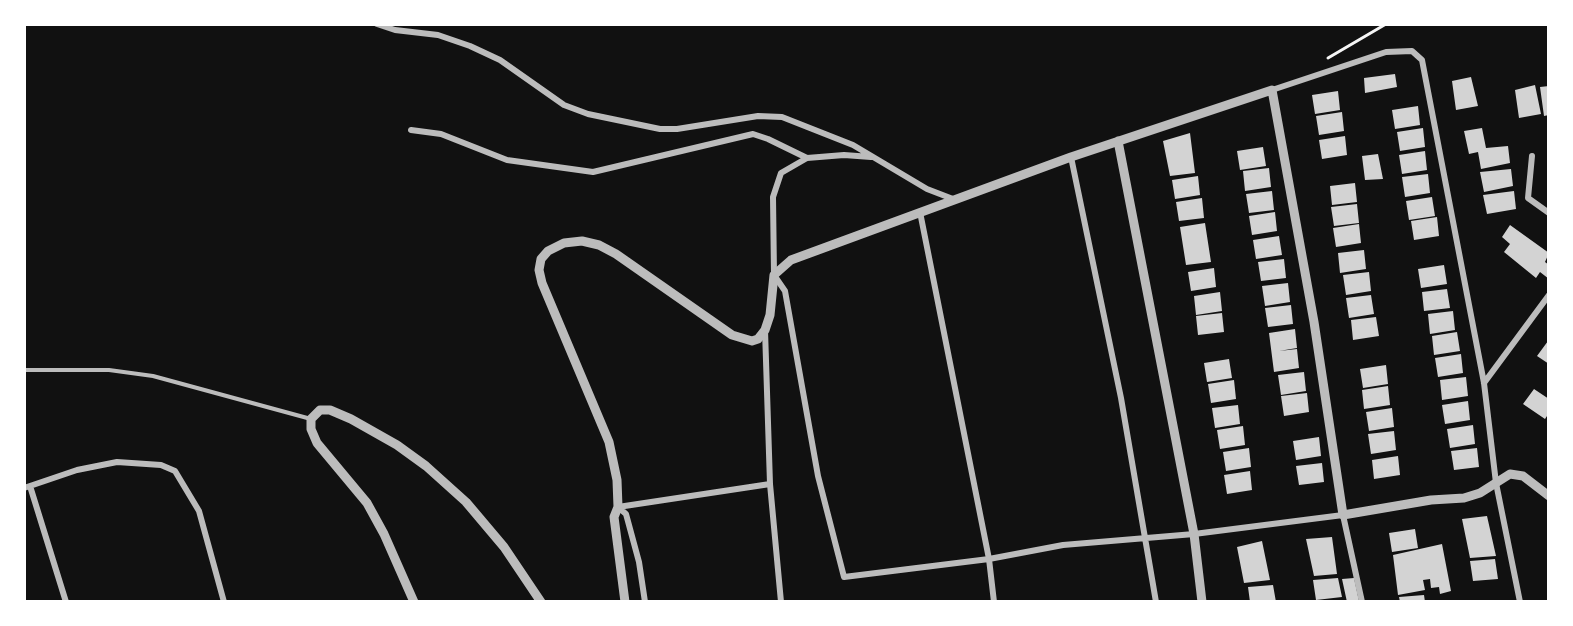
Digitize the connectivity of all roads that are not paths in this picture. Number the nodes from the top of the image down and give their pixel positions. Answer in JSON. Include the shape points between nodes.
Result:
{"nodes":[{"id":1,"x":377,"y":24,"type":"edge"},
{"id":2,"x":1272,"y":90,"type":"junction"},
{"id":3,"x":411,"y":130,"type":"dead end"},
{"id":4,"x":1118,"y":141,"type":"junction"},
{"id":5,"x":1532,"y":156,"type":"dead end"},
{"id":6,"x":871,"y":157,"type":"junction"},
{"id":7,"x":1071,"y":157,"type":"junction"},
{"id":8,"x":807,"y":158,"type":"junction"},
{"id":9,"x":953,"y":199,"type":"junction"},
{"id":10,"x":920,"y":212,"type":"junction"},
{"id":11,"x":1549,"y":213,"type":"edge"},
{"id":12,"x":774,"y":274,"type":"junction"},
{"id":13,"x":1549,"y":295,"type":"edge"},
{"id":14,"x":765,"y":330,"type":"junction"},
{"id":15,"x":24,"y":370,"type":"edge"},
{"id":16,"x":1484,"y":383,"type":"junction"},
{"id":17,"x":311,"y":419,"type":"junction"},
{"id":18,"x":1496,"y":483,"type":"junction"},
{"id":19,"x":770,"y":484,"type":"junction"},
{"id":20,"x":27,"y":487,"type":"edge"},
{"id":21,"x":1549,"y":496,"type":"edge"},
{"id":22,"x":618,"y":507,"type":"junction"},
{"id":23,"x":1342,"y":515,"type":"junction"},
{"id":24,"x":1194,"y":534,"type":"junction"},
{"id":25,"x":1143,"y":537,"type":"junction"},
{"id":26,"x":989,"y":559,"type":"junction"},
{"id":27,"x":66,"y":602,"type":"edge"},
{"id":28,"x":224,"y":602,"type":"edge"},
{"id":29,"x":414,"y":602,"type":"edge"},
{"id":30,"x":541,"y":602,"type":"edge"},
{"id":31,"x":625,"y":602,"type":"edge"},
{"id":32,"x":645,"y":602,"type":"edge"},
{"id":33,"x":781,"y":602,"type":"edge"},
{"id":34,"x":994,"y":602,"type":"edge"},
{"id":35,"x":1156,"y":602,"type":"edge"},
{"id":36,"x":1202,"y":602,"type":"edge"},
{"id":37,"x":1362,"y":602,"type":"edge"},
{"id":38,"x":1520,"y":602,"type":"edge"}],
"edges":[{"from":1,"to":6,"type":"street","via":[[438,35],[470,46],[500,60],[557,101],[588,114],[660,129],[758,116],[782,117],[834,136]]},
{"from":2,"to":4,"type":"street"},
{"from":2,"to":16,"type":"street","via":[[1386,52],[1412,51],[1422,60]]},
{"from":2,"to":23,"type":"street","via":[[1314,322]]},
{"from":3,"to":8,"type":"street","via":[[441,134],[507,160],[593,172],[753,134]]},
{"from":4,"to":7,"type":"street"},
{"from":4,"to":24,"type":"street"},
{"from":5,"to":11,"type":"street","via":[[1528,198]]},
{"from":6,"to":8,"type":"street"},
{"from":6,"to":9,"type":"street"},
{"from":7,"to":9,"type":"street"},
{"from":7,"to":25,"type":"street","via":[[1121,398]]},
{"from":8,"to":12,"type":"street","via":[[781,173],[776,183]]},
{"from":9,"to":10,"type":"street"},
{"from":10,"to":12,"type":"street","via":[[791,260]]},
{"from":10,"to":26,"type":"street"},
{"from":12,"to":14,"type":"street"},
{"from":12,"to":26,"type":"street","via":[[785,291],[818,476],[844,577]]},
{"from":13,"to":16,"type":"street"},
{"from":14,"to":19,"type":"street"},
{"from":14,"to":22,"type":"street","via":[[752,341],[732,335],[616,254],[598,246],[582,241],[564,243],[542,259],[539,270],[543,284],[609,442]]},
{"from":15,"to":17,"type":"lane","via":[[109,370],[153,376]]},
{"from":16,"to":18,"type":"street"},
{"from":17,"to":29,"type":"street","via":[[317,443],[368,503]]},
{"from":17,"to":30,"type":"street","via":[[320,410],[330,410],[397,445],[426,466],[466,502],[504,547]]},
{"from":18,"to":21,"type":"street","via":[[1510,474],[1523,476]]},
{"from":18,"to":23,"type":"street","via":[[1464,498]]},
{"from":18,"to":38,"type":"street"},
{"from":19,"to":22,"type":"street"},
{"from":19,"to":33,"type":"street"},
{"from":20,"to":27,"type":"street"},
{"from":20,"to":28,"type":"street","via":[[117,462],[161,465],[175,471],[199,511]]},
{"from":22,"to":31,"type":"street","via":[[614,517]]},
{"from":22,"to":32,"type":"street","via":[[626,514]]},
{"from":23,"to":24,"type":"street"},
{"from":23,"to":37,"type":"street"},
{"from":24,"to":25,"type":"street"},
{"from":24,"to":36,"type":"street"},
{"from":25,"to":26,"type":"street"},
{"from":25,"to":35,"type":"street"},
{"from":26,"to":34,"type":"street"}]}
